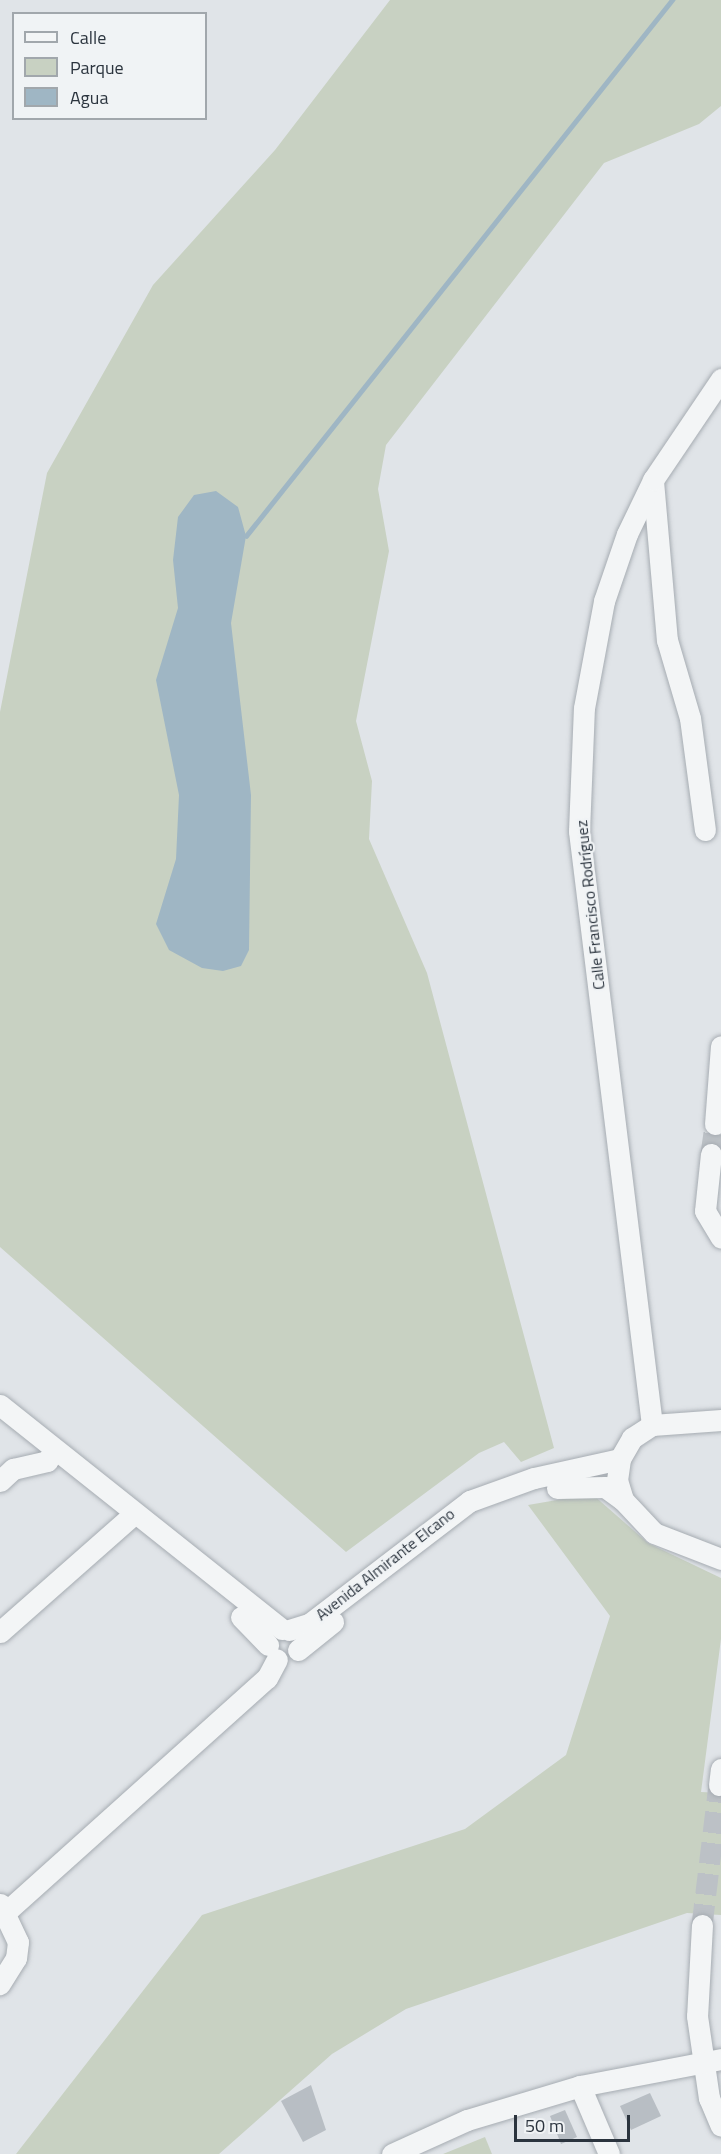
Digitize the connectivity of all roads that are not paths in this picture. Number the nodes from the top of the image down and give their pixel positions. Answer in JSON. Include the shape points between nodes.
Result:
{"nodes":[{"id":1,"x":721,"y":379,"type":"edge"},
{"id":2,"x":653,"y":480,"type":"junction"},
{"id":3,"x":627,"y":534,"type":"junction"},
{"id":4,"x":658,"y":548,"type":"junction"},
{"id":5,"x":705,"y":830,"type":"dead end"},
{"id":6,"x":721,"y":1047,"type":"edge"},
{"id":7,"x":715,"y":1124,"type":"dead end"},
{"id":8,"x":711,"y":1154,"type":"tunnel mouth"},
{"id":9,"x":721,"y":1238,"type":"edge"},
{"id":10,"x":0,"y":1405,"type":"edge"},
{"id":11,"x":721,"y":1420,"type":"edge"},
{"id":12,"x":0,"y":1422,"type":"edge"},
{"id":13,"x":652,"y":1425,"type":"junction"},
{"id":14,"x":51,"y":1455,"type":"junction"},
{"id":15,"x":620,"y":1459,"type":"junction"},
{"id":16,"x":0,"y":1481,"type":"edge"},
{"id":17,"x":623,"y":1500,"type":"junction"},
{"id":18,"x":130,"y":1519,"type":"junction"},
{"id":19,"x":721,"y":1559,"type":"edge"},
{"id":20,"x":286,"y":1629,"type":"junction"},
{"id":21,"x":0,"y":1632,"type":"edge"},
{"id":22,"x":298,"y":1650,"type":"junction"},
{"id":23,"x":272,"y":1652,"type":"junction"},
{"id":24,"x":3,"y":1908,"type":"edge"},
{"id":25,"x":702,"y":1926,"type":"tunnel mouth"},
{"id":26,"x":0,"y":1984,"type":"edge"},
{"id":27,"x":712,"y":2060,"type":"edge"},
{"id":28,"x":579,"y":2086,"type":"junction"},
{"id":29,"x":721,"y":2126,"type":"edge"},
{"id":30,"x":392,"y":2154,"type":"edge"},
{"id":31,"x":609,"y":2154,"type":"edge"}],
"edges":[{"from":1,"to":2,"type":"street","name":"Calle Francisco Rodríguez"},
{"from":2,"to":3,"type":"street","name":"Calle Francisco Rodríguez"},
{"from":2,"to":4,"type":"street"},
{"from":3,"to":4,"type":"street"},
{"from":3,"to":13,"type":"street","name":"Calle Francisco Rodríguez","via":[[604,601],[584,708],[579,831]]},
{"from":4,"to":5,"type":"street","via":[[667,640],[690,718]]},
{"from":6,"to":7,"type":"street"},
{"from":8,"to":9,"type":"street","via":[[705,1211]]},
{"from":10,"to":14,"type":"street"},
{"from":11,"to":13,"type":"street"},
{"from":12,"to":14,"type":"street"},
{"from":13,"to":15,"type":"street","via":[[632,1438]]},
{"from":14,"to":16,"type":"street","via":[[13,1469]]},
{"from":14,"to":18,"type":"street"},
{"from":15,"to":17,"type":"street"},
{"from":15,"to":20,"type":"street","name":"Avenida Almirante Elcano","via":[[534,1478],[470,1501],[309,1624]]},
{"from":17,"to":19,"type":"street","name":"Avenida Almirante Elcano","via":[[654,1533]]},
{"from":17,"to":22,"type":"street","name":"Avenida Almirante Elcano","via":[[605,1487],[582,1484],[538,1491],[476,1513]]},
{"from":18,"to":20,"type":"street"},
{"from":18,"to":21,"type":"street"},
{"from":18,"to":23,"type":"street","via":[[262,1634]]},
{"from":20,"to":22,"type":"street","via":[[298,1638]]},
{"from":20,"to":23,"type":"street","via":[[272,1634]]},
{"from":22,"to":23,"type":"street","via":[[290,1659]]},
{"from":23,"to":24,"type":"street","via":[[267,1678]]},
{"from":24,"to":26,"type":"street","via":[[18,1942],[16,1958]]},
{"from":25,"to":27,"type":"street","via":[[697,2016]]},
{"from":27,"to":28,"type":"street"},
{"from":27,"to":29,"type":"street"},
{"from":28,"to":30,"type":"street","via":[[467,2120]]},
{"from":28,"to":31,"type":"street"}]}
